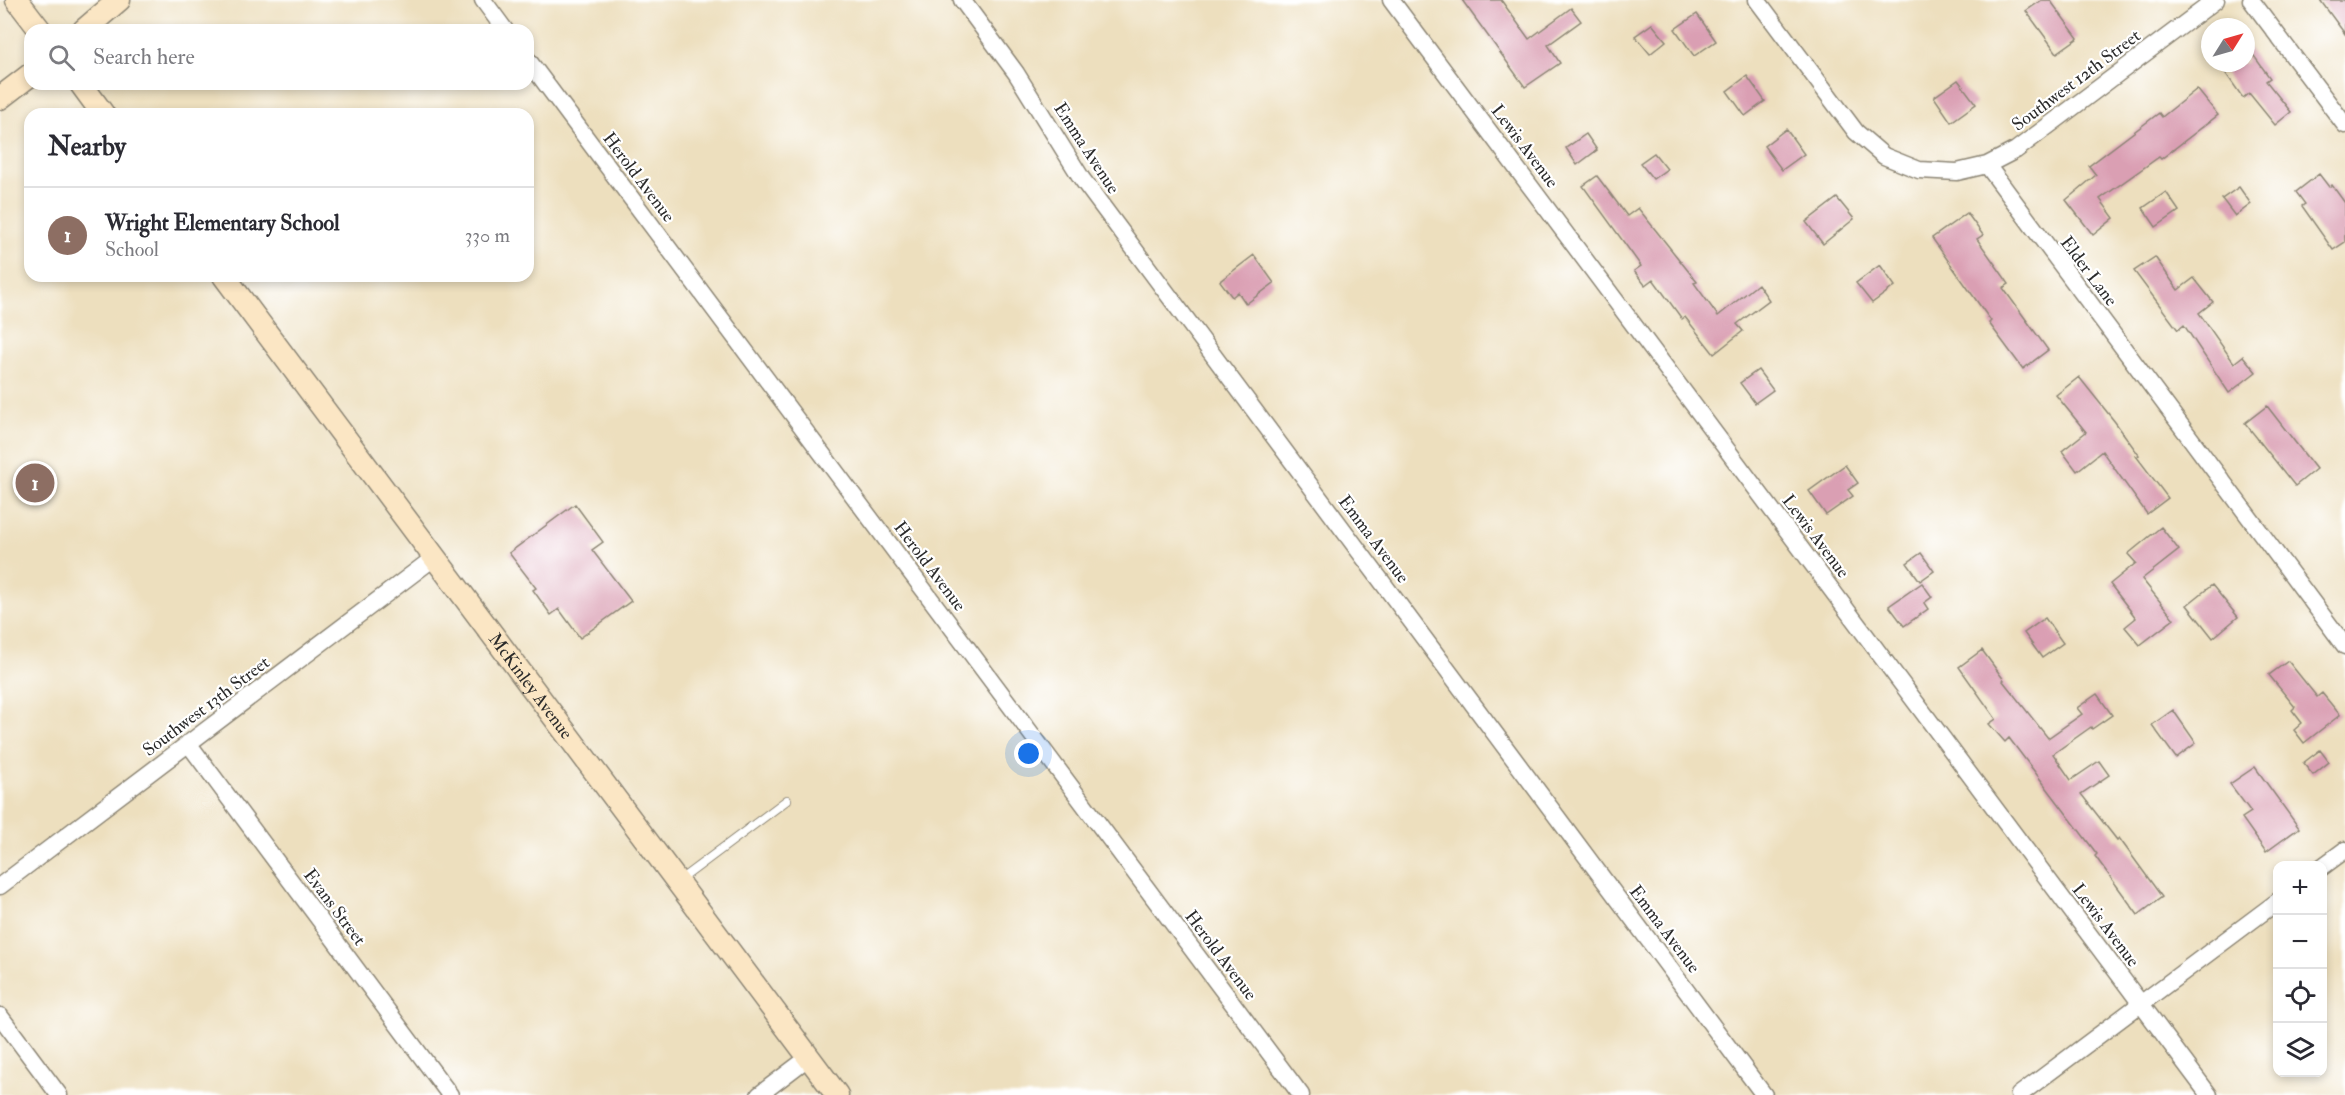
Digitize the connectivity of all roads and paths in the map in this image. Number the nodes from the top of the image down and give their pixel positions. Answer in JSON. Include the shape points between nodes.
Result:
{"nodes":[{"id":1,"x":17,"y":0,"type":"edge"},
{"id":2,"x":118,"y":0,"type":"edge"},
{"id":3,"x":483,"y":0,"type":"edge"},
{"id":4,"x":962,"y":0,"type":"edge"},
{"id":5,"x":1391,"y":0,"type":"edge"},
{"id":6,"x":1757,"y":0,"type":"edge"},
{"id":7,"x":2216,"y":0,"type":"edge"},
{"id":8,"x":2252,"y":0,"type":"edge"},
{"id":9,"x":35,"y":24,"type":"edge"},
{"id":10,"x":91,"y":24,"type":"edge"},
{"id":11,"x":501,"y":24,"type":"edge"},
{"id":12,"x":534,"y":68,"type":"edge"},
{"id":13,"x":24,"y":80,"type":"edge"},
{"id":14,"x":85,"y":90,"type":"edge"},
{"id":15,"x":0,"y":98,"type":"edge"},
{"id":16,"x":99,"y":108,"type":"edge"},
{"id":17,"x":2345,"y":125,"type":"edge"},
{"id":18,"x":1987,"y":165,"type":"junction"},
{"id":19,"x":229,"y":282,"type":"edge"},
{"id":20,"x":435,"y":557,"type":"junction"},
{"id":21,"x":2345,"y":646,"type":"edge"},
{"id":22,"x":188,"y":743,"type":"junction"},
{"id":23,"x":787,"y":800,"type":"dead end"},
{"id":24,"x":2345,"y":850,"type":"edge"},
{"id":25,"x":2327,"y":863,"type":"edge"},
{"id":26,"x":678,"y":882,"type":"junction"},
{"id":27,"x":0,"y":886,"type":"edge"},
{"id":28,"x":2273,"y":904,"type":"edge"},
{"id":29,"x":2141,"y":1004,"type":"junction"},
{"id":30,"x":0,"y":1016,"type":"edge"},
{"id":31,"x":809,"y":1057,"type":"junction"},
{"id":32,"x":59,"y":1095,"type":"edge"},
{"id":33,"x":450,"y":1095,"type":"edge"},
{"id":34,"x":759,"y":1095,"type":"edge"},
{"id":35,"x":837,"y":1095,"type":"edge"},
{"id":36,"x":1301,"y":1095,"type":"edge"},
{"id":37,"x":1764,"y":1095,"type":"edge"},
{"id":38,"x":2019,"y":1095,"type":"edge"},
{"id":39,"x":2209,"y":1095,"type":"edge"}],
"edges":[{"from":1,"to":9,"type":"main road"},
{"from":2,"to":10,"type":"main road"},
{"from":3,"to":11,"type":"street"},
{"from":4,"to":37,"type":"street","name":"Emma Avenue","via":[[1016,73],[1082,179]]},
{"from":5,"to":29,"type":"street","name":"Lewis Avenue"},
{"from":6,"to":18,"type":"street","via":[[1856,132],[1884,156],[1919,170],[1957,172]]},
{"from":7,"to":18,"type":"street","name":"Southwest 12th Street","via":[[2016,150]]},
{"from":8,"to":17,"type":"street"},
{"from":12,"to":36,"type":"street","name":"Herold Avenue"},
{"from":13,"to":15,"type":"main road"},
{"from":14,"to":16,"type":"main road"},
{"from":18,"to":21,"type":"street","name":"Elder Lane"},
{"from":19,"to":20,"type":"main road","name":"McKinley Avenue"},
{"from":20,"to":22,"type":"street","name":"Southwest 13th Street"},
{"from":20,"to":26,"type":"main road","name":"McKinley Avenue"},
{"from":22,"to":27,"type":"street","name":"Southwest 13th Street"},
{"from":22,"to":33,"type":"street","name":"Evans Street"},
{"from":23,"to":26,"type":"lane"},
{"from":24,"to":25,"type":"street"},
{"from":26,"to":31,"type":"main road","name":"McKinley Avenue"},
{"from":28,"to":29,"type":"street"},
{"from":29,"to":38,"type":"street"},
{"from":29,"to":39,"type":"street","name":"Lewis Avenue"},
{"from":30,"to":32,"type":"street"},
{"from":31,"to":34,"type":"street"},
{"from":31,"to":35,"type":"main road","name":"McKinley Avenue"}]}
